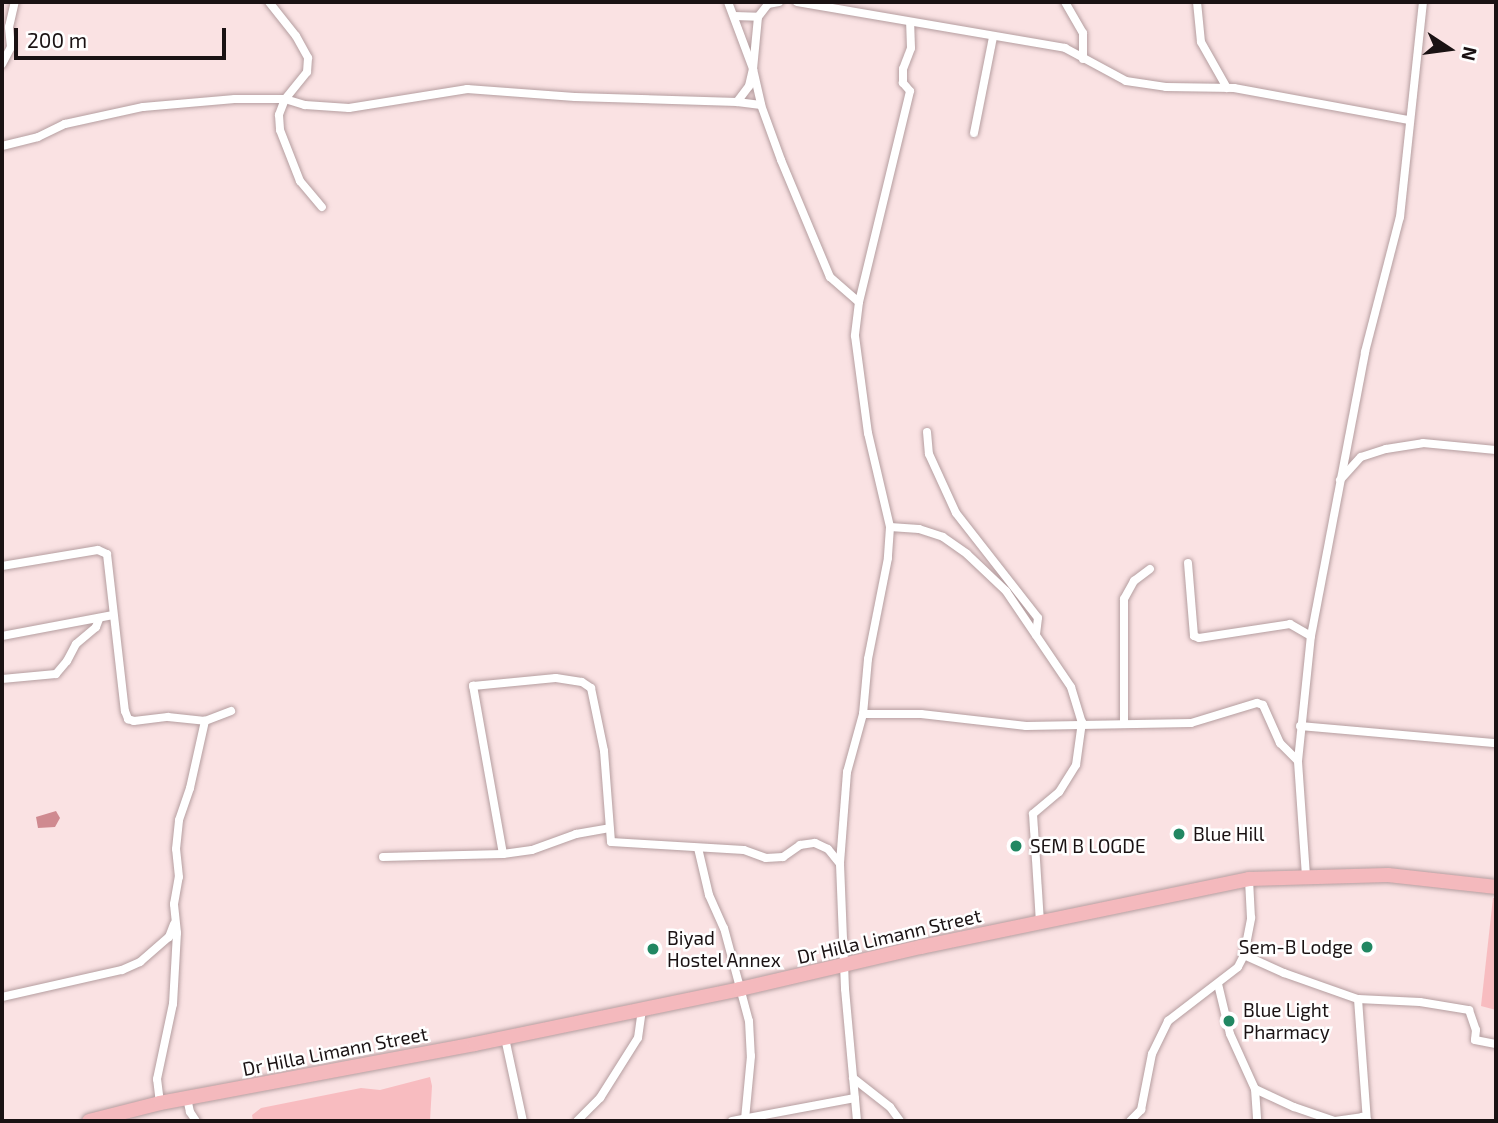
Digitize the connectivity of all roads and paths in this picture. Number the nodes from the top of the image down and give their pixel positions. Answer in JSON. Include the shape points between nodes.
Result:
{"nodes":[{"id":1,"x":15,"y":2,"type":"edge"},
{"id":2,"x":268,"y":2,"type":"edge"},
{"id":3,"x":728,"y":2,"type":"edge"},
{"id":4,"x":779,"y":2,"type":"edge"},
{"id":5,"x":797,"y":2,"type":"edge"},
{"id":6,"x":1065,"y":2,"type":"edge"},
{"id":7,"x":1197,"y":2,"type":"edge"},
{"id":8,"x":1423,"y":2,"type":"edge"},
{"id":9,"x":734,"y":16,"type":"junction"},
{"id":10,"x":758,"y":17,"type":"junction"},
{"id":11,"x":910,"y":22,"type":"junction"},
{"id":12,"x":5,"y":26,"type":"edge"},
{"id":13,"x":993,"y":37,"type":"junction"},
{"id":14,"x":1083,"y":59,"type":"junction"},
{"id":15,"x":2,"y":64,"type":"edge"},
{"id":16,"x":753,"y":69,"type":"junction"},
{"id":17,"x":1227,"y":88,"type":"junction"},
{"id":18,"x":285,"y":99,"type":"junction"},
{"id":19,"x":737,"y":102,"type":"junction"},
{"id":20,"x":761,"y":105,"type":"junction"},
{"id":21,"x":1409,"y":120,"type":"junction"},
{"id":22,"x":974,"y":133,"type":"dead end"},
{"id":23,"x":2,"y":146,"type":"edge"},
{"id":24,"x":322,"y":207,"type":"dead end"},
{"id":25,"x":859,"y":302,"type":"junction"},
{"id":26,"x":927,"y":432,"type":"dead end"},
{"id":27,"x":1496,"y":450,"type":"edge"},
{"id":28,"x":1340,"y":480,"type":"junction"},
{"id":29,"x":890,"y":527,"type":"junction"},
{"id":30,"x":1188,"y":562,"type":"dead end"},
{"id":31,"x":2,"y":566,"type":"edge"},
{"id":32,"x":1150,"y":569,"type":"dead end"},
{"id":33,"x":113,"y":615,"type":"junction"},
{"id":34,"x":99,"y":619,"type":"junction"},
{"id":35,"x":1036,"y":635,"type":"junction"},
{"id":36,"x":2,"y":636,"type":"edge"},
{"id":37,"x":1311,"y":636,"type":"junction"},
{"id":38,"x":2,"y":679,"type":"edge"},
{"id":39,"x":231,"y":711,"type":"dead end"},
{"id":40,"x":863,"y":714,"type":"junction"},
{"id":41,"x":205,"y":721,"type":"junction"},
{"id":42,"x":1082,"y":722,"type":"junction"},
{"id":43,"x":1124,"y":724,"type":"junction"},
{"id":44,"x":1300,"y":726,"type":"junction"},
{"id":45,"x":1496,"y":743,"type":"edge"},
{"id":46,"x":1298,"y":761,"type":"junction"},
{"id":47,"x":608,"y":828,"type":"junction"},
{"id":48,"x":698,"y":848,"type":"junction"},
{"id":49,"x":503,"y":854,"type":"junction"},
{"id":50,"x":383,"y":857,"type":"dead end"},
{"id":51,"x":840,"y":864,"type":"junction"},
{"id":52,"x":1306,"y":876,"type":"junction"},
{"id":53,"x":1249,"y":879,"type":"junction"},
{"id":54,"x":1496,"y":887,"type":"edge"},
{"id":55,"x":175,"y":921,"type":"junction"},
{"id":56,"x":1040,"y":922,"type":"junction"},
{"id":57,"x":1244,"y":955,"type":"junction"},
{"id":58,"x":845,"y":965,"type":"junction"},
{"id":59,"x":1218,"y":984,"type":"junction"},
{"id":60,"x":740,"y":989,"type":"junction"},
{"id":61,"x":2,"y":997,"type":"edge"},
{"id":62,"x":1358,"y":999,"type":"junction"},
{"id":63,"x":642,"y":1010,"type":"junction"},
{"id":64,"x":505,"y":1038,"type":"junction"},
{"id":65,"x":1496,"y":1044,"type":"edge"},
{"id":66,"x":853,"y":1078,"type":"junction"},
{"id":67,"x":1255,"y":1088,"type":"junction"},
{"id":68,"x":187,"y":1098,"type":"junction"},
{"id":69,"x":855,"y":1098,"type":"junction"},
{"id":70,"x":160,"y":1103,"type":"junction"},
{"id":71,"x":739,"y":1120,"type":"edge"},
{"id":72,"x":89,"y":1121,"type":"edge"},
{"id":73,"x":196,"y":1121,"type":"edge"},
{"id":74,"x":523,"y":1121,"type":"edge"},
{"id":75,"x":577,"y":1121,"type":"edge"},
{"id":76,"x":857,"y":1121,"type":"edge"},
{"id":77,"x":900,"y":1121,"type":"edge"},
{"id":78,"x":1130,"y":1121,"type":"edge"},
{"id":79,"x":1256,"y":1121,"type":"edge"},
{"id":80,"x":1336,"y":1121,"type":"edge"},
{"id":81,"x":1367,"y":1121,"type":"edge"}],
"edges":[{"from":1,"to":12,"type":"street"},
{"from":2,"to":18,"type":"street","via":[[308,58],[307,72]]},
{"from":3,"to":9,"type":"street"},
{"from":4,"to":10,"type":"street","via":[[768,4]]},
{"from":5,"to":11,"type":"street"},
{"from":6,"to":14,"type":"street","via":[[1083,33]]},
{"from":7,"to":17,"type":"street","via":[[1201,42]]},
{"from":8,"to":21,"type":"street"},
{"from":9,"to":10,"type":"street"},
{"from":9,"to":16,"type":"street"},
{"from":10,"to":16,"type":"street"},
{"from":11,"to":13,"type":"street"},
{"from":11,"to":25,"type":"street","via":[[912,48],[903,69],[903,83],[909,91]]},
{"from":12,"to":15,"type":"street","via":[[11,47]]},
{"from":13,"to":14,"type":"street","via":[[1065,48]]},
{"from":13,"to":22,"type":"street"},
{"from":14,"to":17,"type":"street","via":[[1126,81]]},
{"from":16,"to":19,"type":"street","via":[[749,86]]},
{"from":16,"to":20,"type":"street"},
{"from":17,"to":21,"type":"street"},
{"from":18,"to":19,"type":"street","via":[[349,107],[467,89]]},
{"from":18,"to":23,"type":"street","via":[[143,107],[65,124]]},
{"from":18,"to":24,"type":"street","via":[[280,130],[300,181]]},
{"from":19,"to":20,"type":"street"},
{"from":20,"to":25,"type":"street","via":[[830,277]]},
{"from":21,"to":28,"type":"street","via":[[1400,217],[1365,352]]},
{"from":25,"to":29,"type":"street","via":[[855,336],[868,432]]},
{"from":26,"to":35,"type":"street","via":[[929,454],[956,513],[1038,618]]},
{"from":27,"to":28,"type":"street","via":[[1423,443],[1387,449],[1361,457]]},
{"from":28,"to":37,"type":"street"},
{"from":29,"to":35,"type":"street","via":[[943,537],[967,554],[1006,591]]},
{"from":29,"to":40,"type":"street"},
{"from":30,"to":37,"type":"street","via":[[1194,636],[1290,624]]},
{"from":31,"to":33,"type":"street","via":[[99,550],[107,554]]},
{"from":32,"to":43,"type":"street","via":[[1124,599]]},
{"from":33,"to":34,"type":"street"},
{"from":33,"to":41,"type":"street","via":[[128,719]]},
{"from":34,"to":36,"type":"street"},
{"from":34,"to":38,"type":"street","via":[[55,674]]},
{"from":35,"to":42,"type":"street","via":[[1071,687]]},
{"from":37,"to":44,"type":"street"},
{"from":39,"to":41,"type":"street"},
{"from":40,"to":42,"type":"street","via":[[921,714],[1026,726]]},
{"from":40,"to":51,"type":"street","via":[[847,772]]},
{"from":41,"to":55,"type":"street","via":[[178,820],[180,877]]},
{"from":42,"to":43,"type":"street"},
{"from":42,"to":56,"type":"street","via":[[1076,765],[1059,792],[1033,814]]},
{"from":43,"to":46,"type":"street","via":[[1191,723],[1257,703],[1263,705],[1280,743]]},
{"from":44,"to":45,"type":"street"},
{"from":44,"to":46,"type":"street"},
{"from":46,"to":52,"type":"street"},
{"from":47,"to":48,"type":"street","via":[[615,844]]},
{"from":47,"to":49,"type":"street"},
{"from":47,"to":49,"type":"street","via":[[602,738],[591,688],[556,678],[473,686]]},
{"from":48,"to":51,"type":"street","via":[[744,850],[766,858],[815,843],[828,849]]},
{"from":48,"to":60,"type":"street"},
{"from":49,"to":50,"type":"street"},
{"from":51,"to":58,"type":"street"},
{"from":52,"to":53,"type":"highway","name":"Dr Hilla Limann Street"},
{"from":52,"to":54,"type":"highway","name":"Dr Hilla Limann Street","via":[[1388,875]]},
{"from":53,"to":56,"type":"highway","name":"Dr Hilla Limann Street"},
{"from":53,"to":57,"type":"street","via":[[1251,918]]},
{"from":55,"to":61,"type":"street","via":[[169,937],[141,962]]},
{"from":55,"to":70,"type":"street","via":[[173,1004],[157,1079]]},
{"from":56,"to":58,"type":"highway","name":"Dr Hilla Limann Street"},
{"from":57,"to":59,"type":"street","via":[[1238,967]]},
{"from":57,"to":62,"type":"street"},
{"from":58,"to":60,"type":"highway","name":"Dr Hilla Limann Street"},
{"from":58,"to":66,"type":"street"},
{"from":59,"to":67,"type":"street","via":[[1230,1034]]},
{"from":59,"to":78,"type":"street","via":[[1168,1021],[1160,1033],[1144,1103]]},
{"from":60,"to":63,"type":"highway","name":"Dr Hilla Limann Street"},
{"from":60,"to":71,"type":"street","via":[[749,1021],[751,1056]]},
{"from":62,"to":65,"type":"street","via":[[1469,1010],[1475,1040]]},
{"from":62,"to":81,"type":"street"},
{"from":63,"to":64,"type":"highway","name":"Dr Hilla Limann Street"},
{"from":63,"to":75,"type":"street","via":[[638,1038],[600,1098]]},
{"from":64,"to":68,"type":"highway","name":"Dr Hilla Limann Street"},
{"from":64,"to":74,"type":"street"},
{"from":66,"to":69,"type":"street"},
{"from":66,"to":77,"type":"street","via":[[890,1107]]},
{"from":67,"to":79,"type":"street"},
{"from":67,"to":80,"type":"street"},
{"from":68,"to":70,"type":"highway","name":"Dr Hilla Limann Street"},
{"from":68,"to":73,"type":"street"},
{"from":69,"to":71,"type":"street"},
{"from":69,"to":76,"type":"street"},
{"from":70,"to":72,"type":"highway","name":"Dr Hilla Limann Street"},
{"from":80,"to":81,"type":"street","via":[[1349,1117]]}]}
